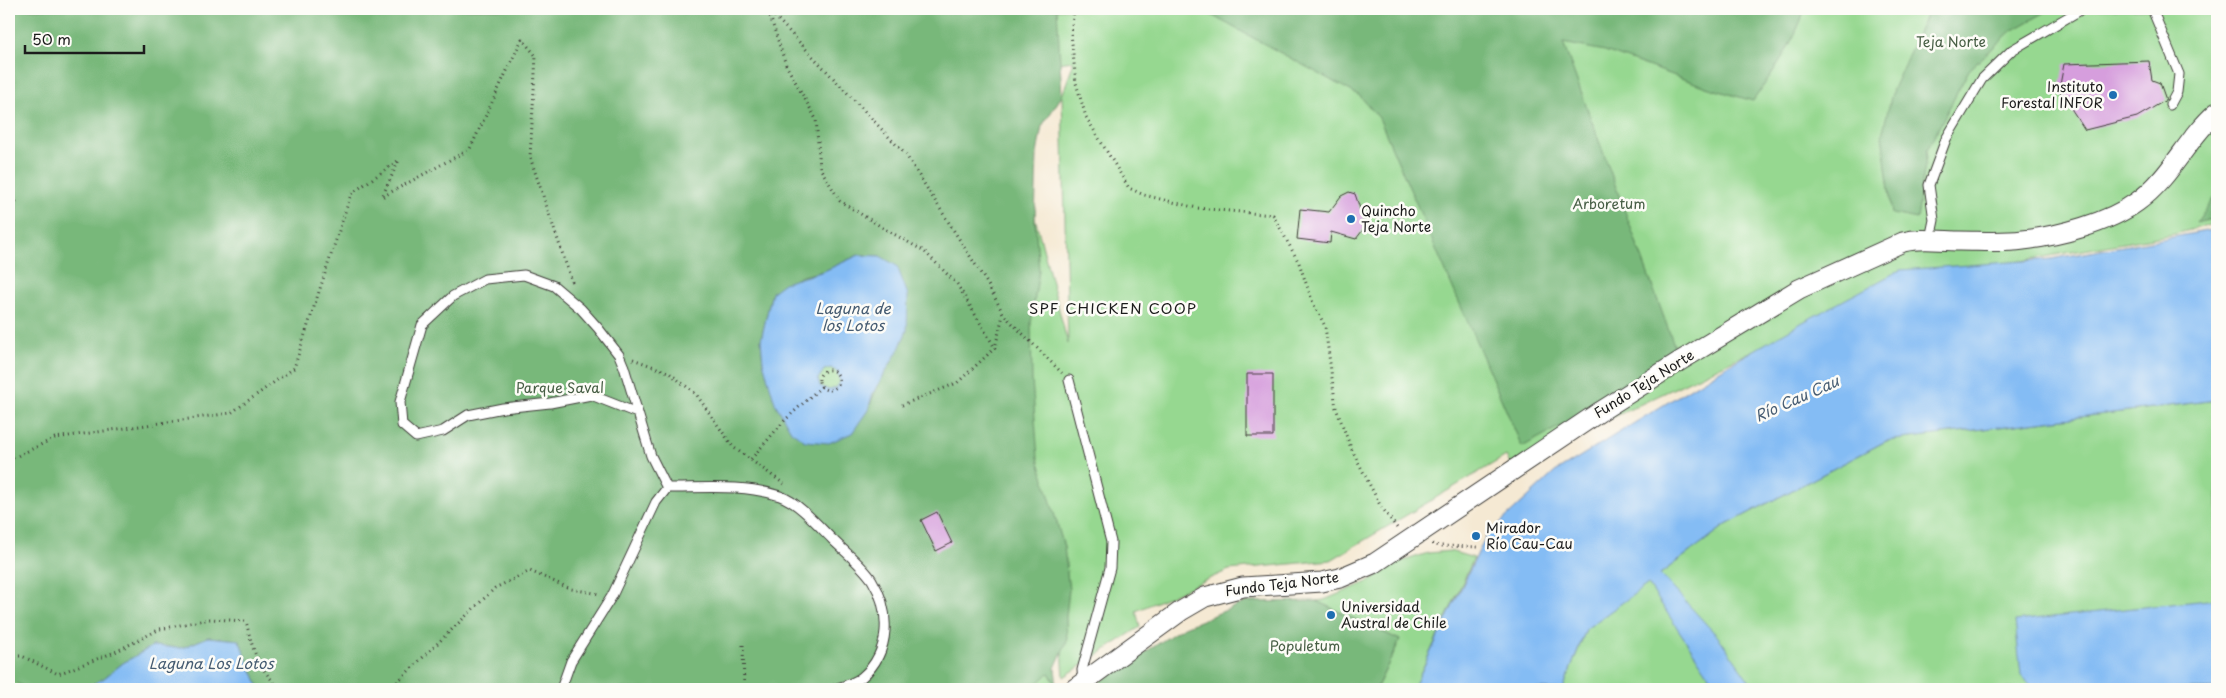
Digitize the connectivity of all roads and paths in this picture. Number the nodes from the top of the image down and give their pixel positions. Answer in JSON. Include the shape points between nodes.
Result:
{"nodes":[{"id":1,"x":767,"y":9,"type":"edge"},
{"id":2,"x":1074,"y":9,"type":"edge"},
{"id":3,"x":2082,"y":9,"type":"edge"},
{"id":4,"x":2152,"y":9,"type":"edge"},
{"id":5,"x":2170,"y":105,"type":"dead end"},
{"id":6,"x":2217,"y":112,"type":"edge"},
{"id":7,"x":9,"y":194,"type":"edge"},
{"id":8,"x":17,"y":203,"type":"dead end"},
{"id":9,"x":1930,"y":239,"type":"junction"},
{"id":10,"x":581,"y":309,"type":"junction"},
{"id":11,"x":1004,"y":315,"type":"junction"},
{"id":12,"x":995,"y":348,"type":"junction"},
{"id":13,"x":619,"y":355,"type":"junction"},
{"id":14,"x":1069,"y":380,"type":"joint"},
{"id":15,"x":822,"y":386,"type":"junction"},
{"id":16,"x":902,"y":405,"type":"dead end"},
{"id":17,"x":638,"y":413,"type":"junction"},
{"id":18,"x":751,"y":459,"type":"junction"},
{"id":19,"x":9,"y":460,"type":"edge"},
{"id":20,"x":667,"y":488,"type":"junction"},
{"id":21,"x":790,"y":490,"type":"dead end"},
{"id":22,"x":1410,"y":540,"type":"junction"},
{"id":23,"x":1480,"y":547,"type":"dead end"},
{"id":24,"x":612,"y":596,"type":"junction"},
{"id":25,"x":743,"y":645,"type":"dead end"},
{"id":26,"x":9,"y":656,"type":"edge"},
{"id":27,"x":1078,"y":686,"type":"edge"},
{"id":28,"x":281,"y":689,"type":"edge"},
{"id":29,"x":390,"y":689,"type":"edge"},
{"id":30,"x":561,"y":689,"type":"edge"},
{"id":31,"x":744,"y":689,"type":"edge"},
{"id":32,"x":835,"y":689,"type":"edge"}],
"edges":[{"from":1,"to":11,"type":"path","via":[[906,155]]},
{"from":1,"to":12,"type":"path","via":[[786,65],[816,119],[820,168],[840,201],[924,251],[957,284]]},
{"from":2,"to":22,"type":"path","via":[[1071,33],[1076,83],[1086,117],[1129,188],[1196,208],[1273,215],[1299,263],[1325,326],[1336,408],[1351,448],[1380,505]]},
{"from":3,"to":9,"type":"lane","via":[[2012,50],[1982,79],[1946,139],[1929,185],[1934,220]]},
{"from":4,"to":5,"type":"lane","via":[[2180,74],[2177,92]]},
{"from":6,"to":9,"type":"street","name":"Fundo Teja Norte","via":[[2199,129],[2153,189],[2105,220],[2023,240]]},
{"from":7,"to":8,"type":"path"},
{"from":9,"to":22,"type":"street","name":"Fundo Teja Norte","via":[[1903,242],[1799,289],[1601,411]]},
{"from":10,"to":13,"type":"lane"},
{"from":10,"to":17,"type":"lane","via":[[554,286],[524,275],[485,279],[453,296],[422,325],[400,402],[402,425],[416,437],[444,431],[468,415],[591,395]]},
{"from":10,"to":19,"type":"path","via":[[530,157],[536,56],[522,38],[470,149],[382,197],[399,160],[351,194],[294,368],[231,413],[55,438]]},
{"from":11,"to":12,"type":"path"},
{"from":11,"to":14,"type":"path"},
{"from":12,"to":16,"type":"path","via":[[957,383]]},
{"from":13,"to":17,"type":"lane"},
{"from":13,"to":18,"type":"path","via":[[668,372],[696,394],[733,447]]},
{"from":14,"to":27,"type":"lane","via":[[1111,542],[1110,568]]},
{"from":15,"to":15,"type":"path","via":[[822,373],[827,370],[836,373],[839,378],[836,387]]},
{"from":15,"to":18,"type":"path","via":[[785,420]]},
{"from":17,"to":20,"type":"lane","via":[[651,456]]},
{"from":18,"to":21,"type":"path"},
{"from":20,"to":24,"type":"lane","via":[[656,502]]},
{"from":20,"to":32,"type":"lane","via":[[744,488],[782,496],[811,518],[872,580],[883,607],[886,635],[880,655],[861,678]]},
{"from":22,"to":23,"type":"path","via":[[1439,546]]},
{"from":22,"to":27,"type":"street","name":"Fundo Teja Norte","via":[[1374,563],[1340,578],[1309,584],[1282,583],[1230,589],[1205,597]]},
{"from":24,"to":29,"type":"path","via":[[571,590],[530,571],[495,588]]},
{"from":24,"to":30,"type":"lane","via":[[572,661]]},
{"from":25,"to":31,"type":"path"},
{"from":26,"to":28,"type":"path","via":[[22,656],[58,674],[116,652],[160,628],[210,619],[246,621],[253,653]]}]}
